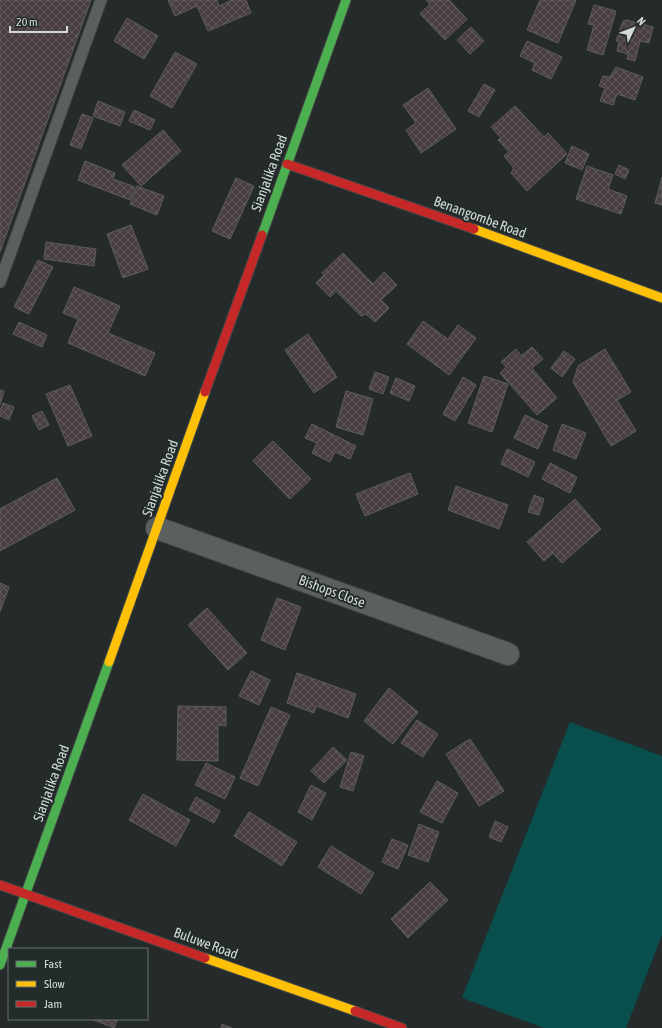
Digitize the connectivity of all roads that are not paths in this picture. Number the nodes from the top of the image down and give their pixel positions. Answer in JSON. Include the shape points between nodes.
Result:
{"nodes":[{"id":1,"x":102,"y":0,"type":"edge"},
{"id":2,"x":346,"y":0,"type":"edge"},
{"id":3,"x":287,"y":164,"type":"junction"},
{"id":4,"x":0,"y":282,"type":"edge"},
{"id":5,"x":662,"y":298,"type":"edge"},
{"id":6,"x":157,"y":528,"type":"junction"},
{"id":7,"x":508,"y":654,"type":"dead end"},
{"id":8,"x":0,"y":885,"type":"edge"},
{"id":9,"x":26,"y":894,"type":"junction"},
{"id":10,"x":0,"y":965,"type":"edge"},
{"id":11,"x":402,"y":1028,"type":"edge"}],
"edges":[{"from":1,"to":4,"type":"lane"},
{"from":2,"to":3,"type":"street","name":"Sianjalika Road"},
{"from":3,"to":5,"type":"street","name":"Benangombe Road"},
{"from":3,"to":6,"type":"street","name":"Sianjalika Road"},
{"from":6,"to":7,"type":"street","name":"Bishops Close"},
{"from":6,"to":9,"type":"street","name":"Sianjalika Road"},
{"from":8,"to":9,"type":"street","name":"Buluwe Road"},
{"from":9,"to":10,"type":"street","name":"Sianjalika Road"},
{"from":9,"to":11,"type":"street","name":"Buluwe Road"}]}
